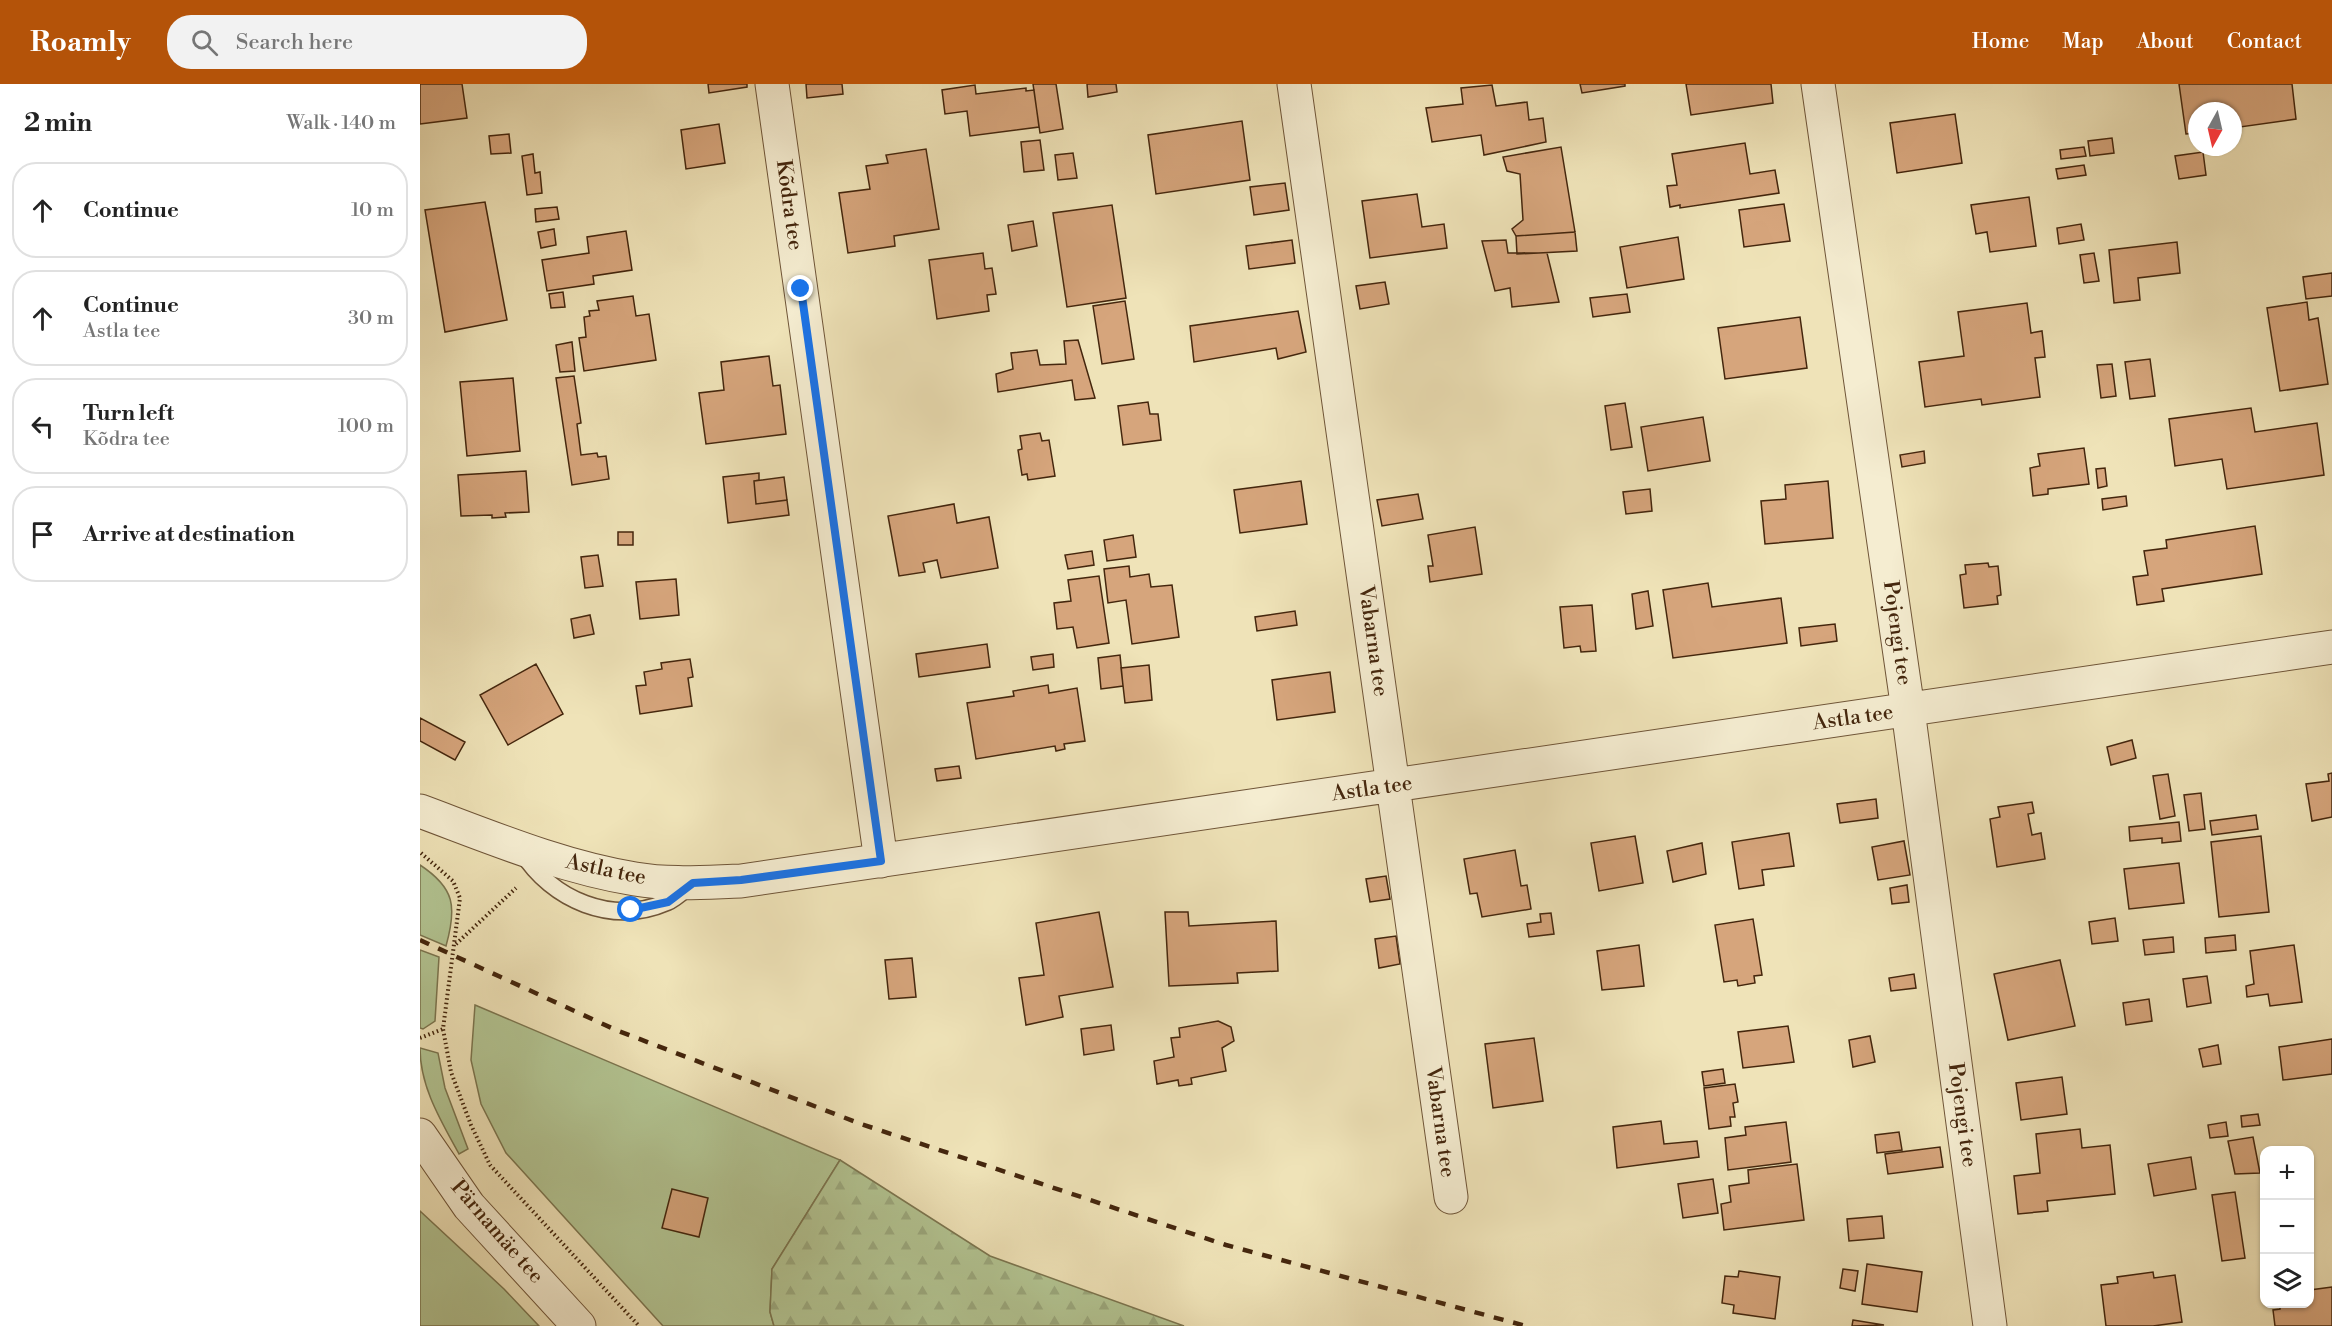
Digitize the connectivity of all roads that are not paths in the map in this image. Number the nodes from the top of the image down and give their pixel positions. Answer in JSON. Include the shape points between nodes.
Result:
{"nodes":[{"id":1,"x":772,"y":84,"type":"edge"},
{"id":2,"x":1294,"y":84,"type":"edge"},
{"id":3,"x":1818,"y":84,"type":"edge"},
{"id":4,"x":2332,"y":647,"type":"edge"},
{"id":5,"x":1908,"y":710,"type":"junction"},
{"id":6,"x":1393,"y":786,"type":"junction"},
{"id":7,"x":420,"y":811,"type":"edge"},
{"id":8,"x":881,"y":861,"type":"junction"},
{"id":9,"x":420,"y":1135,"type":"edge"},
{"id":10,"x":1451,"y":1197,"type":"dead end"},
{"id":11,"x":579,"y":1326,"type":"edge"},
{"id":12,"x":1990,"y":1326,"type":"edge"}],
"edges":[{"from":1,"to":8,"type":"street","name":"Kõdra tee"},
{"from":2,"to":6,"type":"street","name":"Vabarna tee"},
{"from":3,"to":5,"type":"street","name":"Pojengi tee"},
{"from":4,"to":5,"type":"street","name":"Astla tee"},
{"from":5,"to":6,"type":"street","name":"Astla tee"},
{"from":5,"to":12,"type":"street","name":"Pojengi tee"},
{"from":6,"to":8,"type":"street","name":"Astla tee"},
{"from":6,"to":10,"type":"street","name":"Vabarna tee"},
{"from":7,"to":8,"type":"street","name":"Astla tee","via":[[527,860],[636,880],[741,880]]},
{"from":9,"to":11,"type":"street","name":"Pärnamäe tee","via":[[469,1206]]}]}
